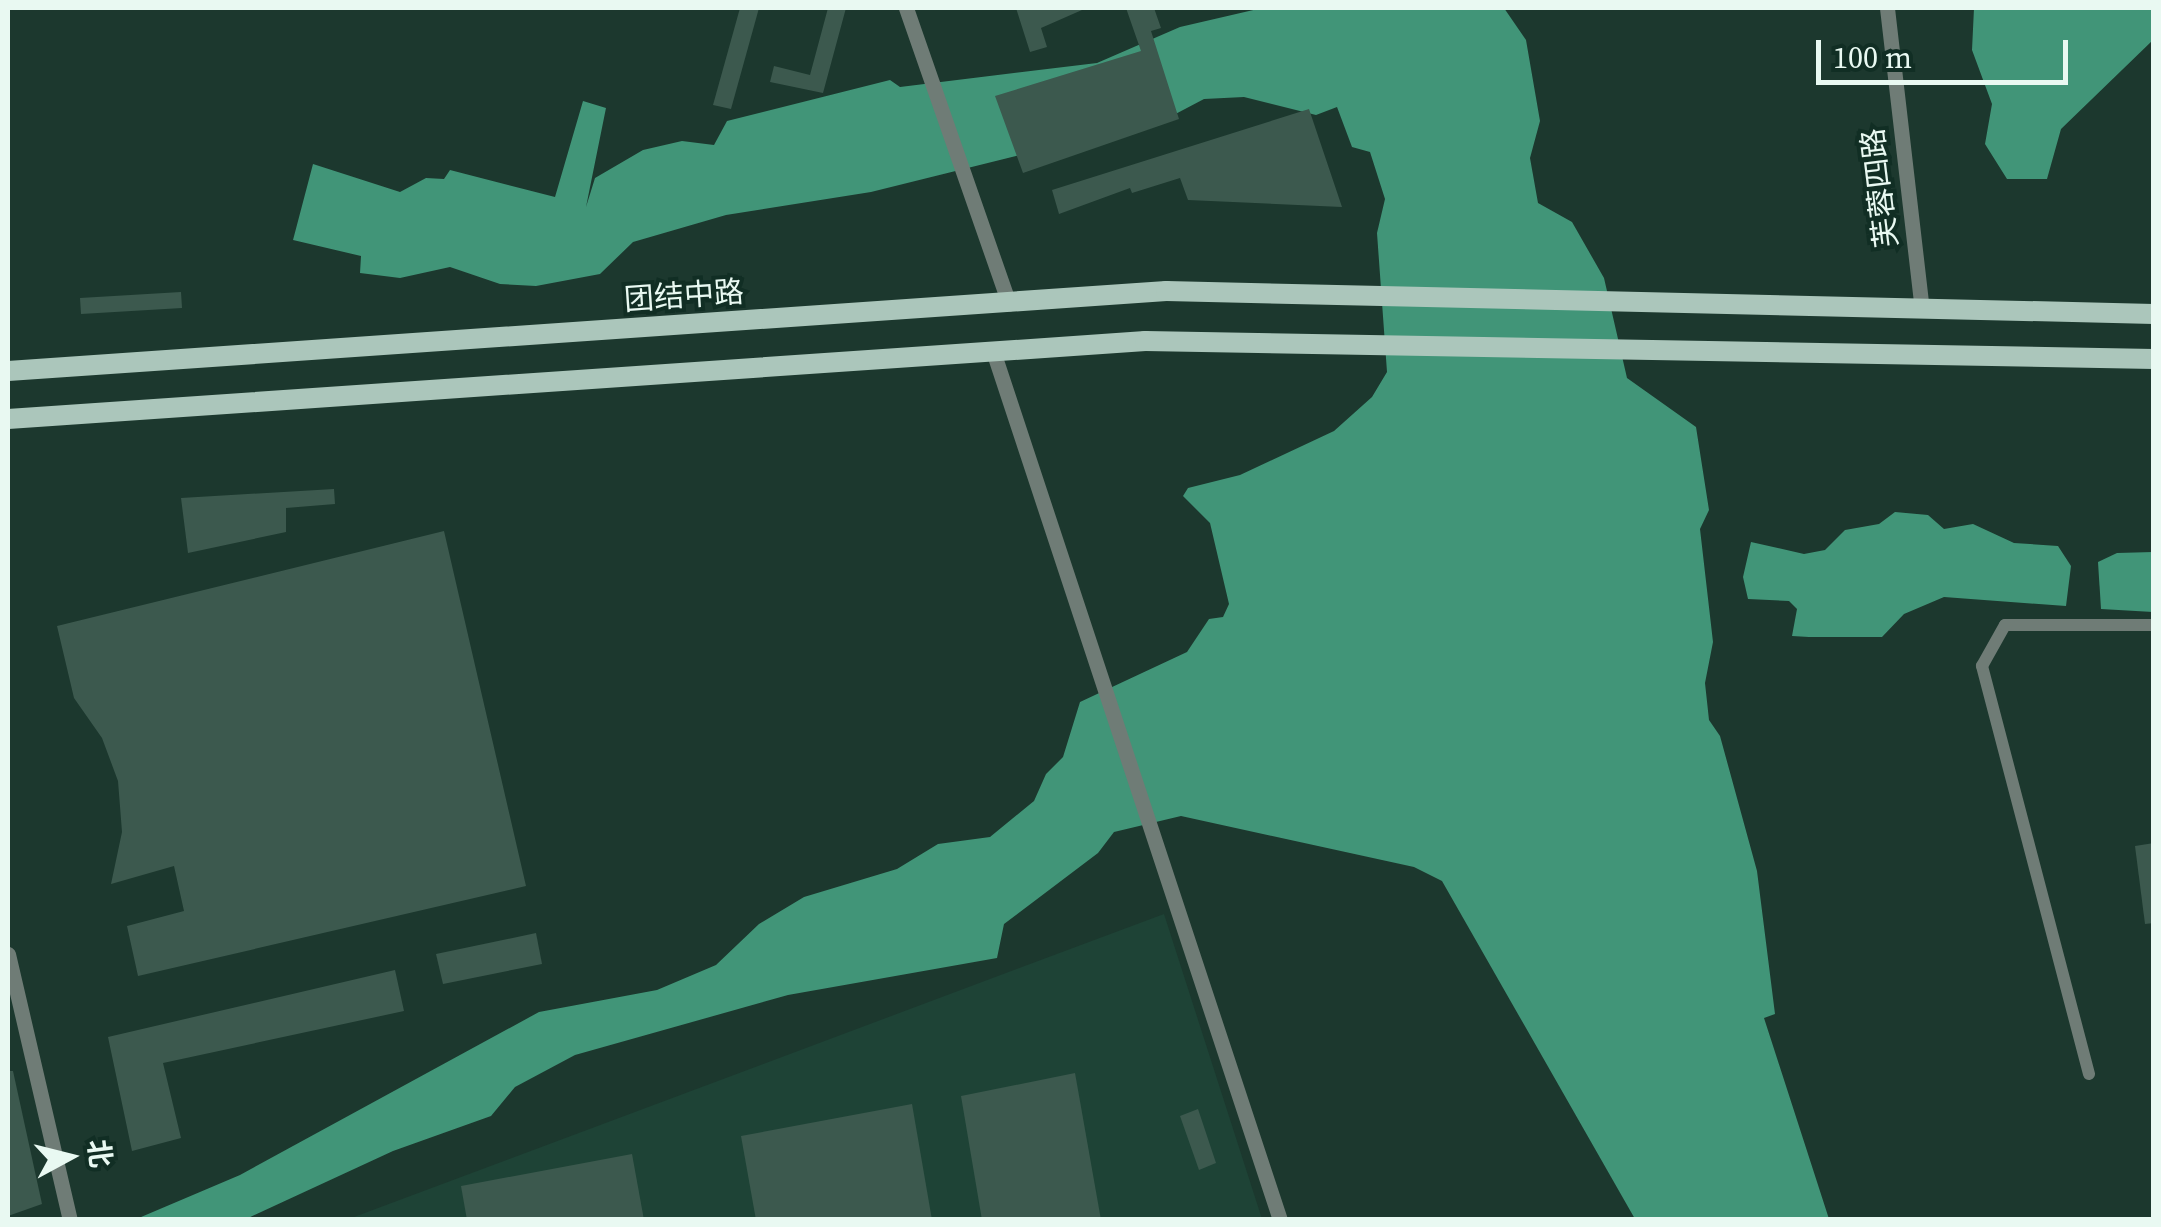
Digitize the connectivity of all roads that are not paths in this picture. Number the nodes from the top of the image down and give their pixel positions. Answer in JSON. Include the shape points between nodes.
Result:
{"nodes":[{"id":1,"x":906,"y":8,"type":"edge"},
{"id":2,"x":1887,"y":8,"type":"edge"},
{"id":3,"x":1921,"y":303,"type":"junction"},
{"id":4,"x":1009,"y":304,"type":"junction"},
{"id":5,"x":2154,"y":314,"type":"edge"},
{"id":6,"x":993,"y":352,"type":"junction"},
{"id":7,"x":2154,"y":359,"type":"edge"},
{"id":8,"x":8,"y":371,"type":"edge"},
{"id":9,"x":8,"y":419,"type":"edge"},
{"id":10,"x":2154,"y":626,"type":"edge"},
{"id":11,"x":8,"y":954,"type":"edge"},
{"id":12,"x":2088,"y":1074,"type":"dead end"},
{"id":13,"x":70,"y":1220,"type":"edge"},
{"id":14,"x":1280,"y":1220,"type":"edge"}],
"edges":[{"from":1,"to":4,"type":"street"},
{"from":2,"to":3,"type":"street","name":"芙蓉四路"},
{"from":3,"to":4,"type":"main road","name":"团结中路","via":[[1166,291]]},
{"from":3,"to":5,"type":"main road","name":"团结中路"},
{"from":4,"to":8,"type":"main road","name":"团结中路"},
{"from":6,"to":7,"type":"main road","via":[[1145,341]]},
{"from":6,"to":9,"type":"main road"},
{"from":6,"to":14,"type":"street"},
{"from":10,"to":12,"type":"street","via":[[2005,625],[1982,666]]},
{"from":11,"to":13,"type":"street"}]}
